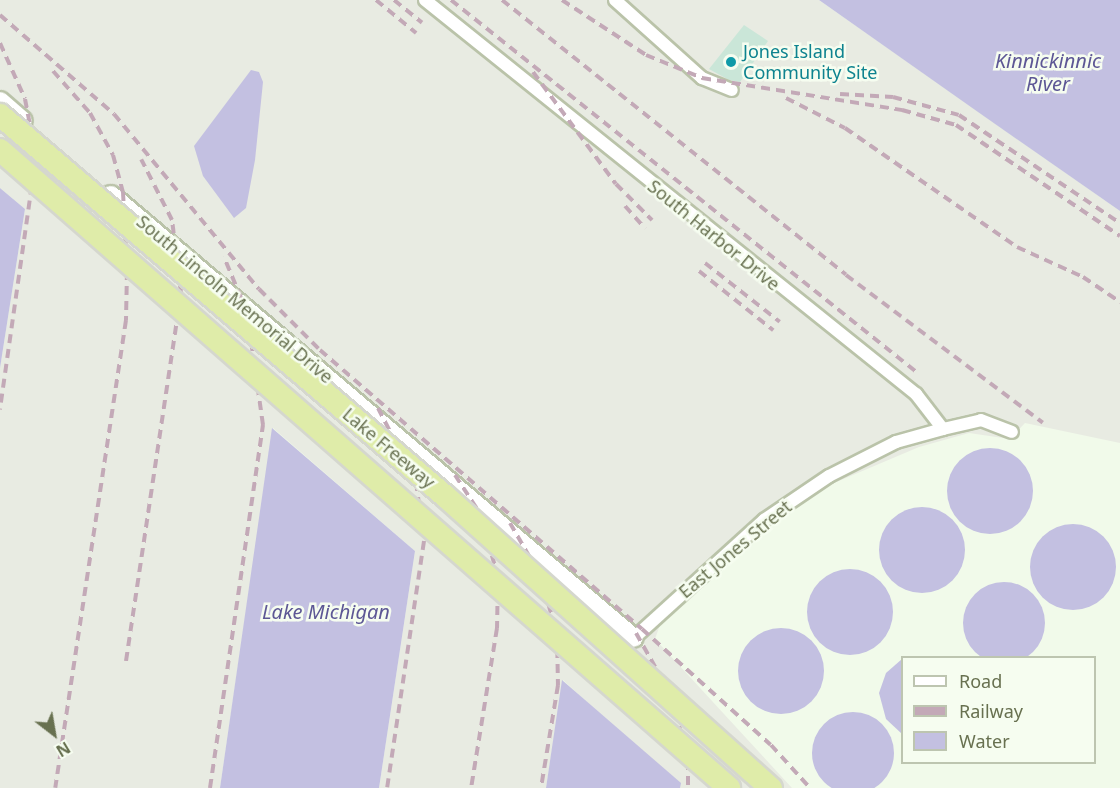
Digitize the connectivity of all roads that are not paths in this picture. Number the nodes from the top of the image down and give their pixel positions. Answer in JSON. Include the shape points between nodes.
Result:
{"nodes":[{"id":1,"x":425,"y":0,"type":"edge"},
{"id":2,"x":615,"y":0,"type":"edge"},
{"id":3,"x":732,"y":90,"type":"dead end"},
{"id":4,"x":0,"y":101,"type":"edge"},
{"id":5,"x":0,"y":115,"type":"edge"},
{"id":6,"x":0,"y":150,"type":"edge"},
{"id":7,"x":943,"y":429,"type":"junction"},
{"id":8,"x":1012,"y":432,"type":"dead end"},
{"id":9,"x":634,"y":638,"type":"joint"},
{"id":10,"x":729,"y":788,"type":"edge"},
{"id":11,"x":771,"y":788,"type":"edge"}],
"edges":[{"from":1,"to":7,"type":"street","name":"South Harbor Drive","via":[[916,394]]},
{"from":2,"to":3,"type":"street","via":[[702,78]]},
{"from":4,"to":9,"type":"street","name":"South Lincoln Memorial Drive"},
{"from":5,"to":11,"type":"highway","name":"Lake Freeway","bridge":true,"via":[[445,496]]},
{"from":6,"to":10,"type":"highway","name":"Lake Freeway","bridge":true},
{"from":7,"to":8,"type":"street","via":[[981,420]]},
{"from":7,"to":9,"type":"street","name":"East Jones Street","via":[[896,442],[829,476],[764,520]]}]}
